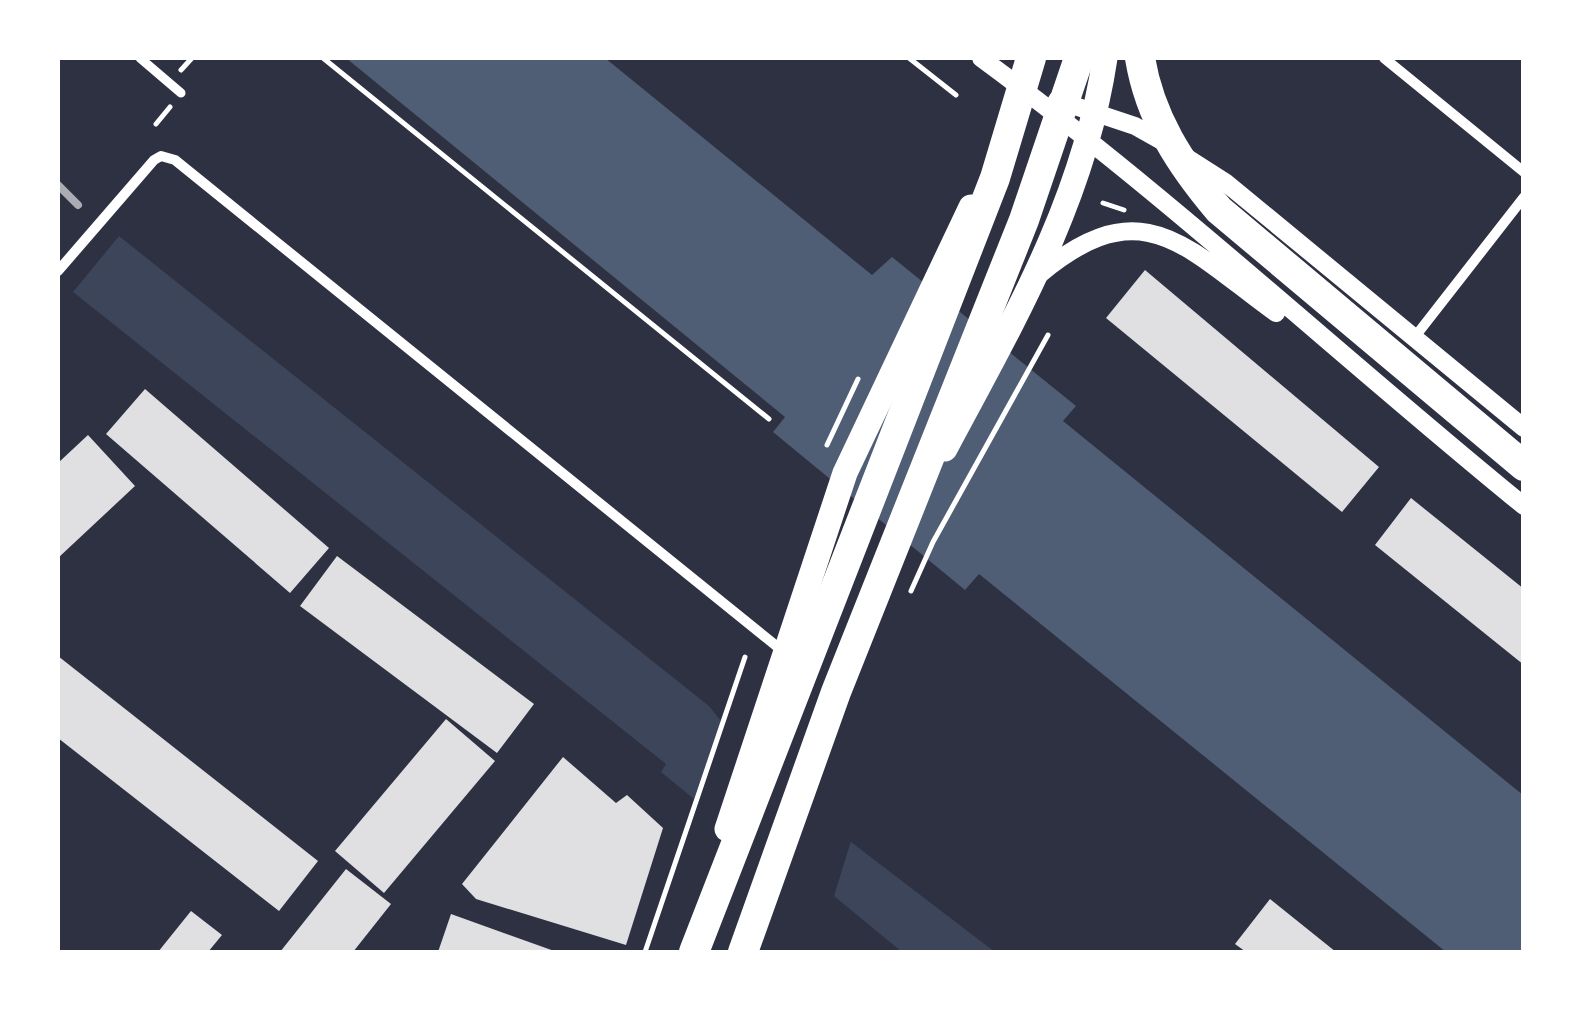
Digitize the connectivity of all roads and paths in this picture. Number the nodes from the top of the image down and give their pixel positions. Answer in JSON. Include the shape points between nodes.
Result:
{"nodes":[{"id":1,"x":140,"y":58,"type":"edge"},
{"id":2,"x":323,"y":58,"type":"edge"},
{"id":3,"x":909,"y":58,"type":"edge"},
{"id":4,"x":980,"y":58,"type":"edge"},
{"id":5,"x":1030,"y":58,"type":"edge"},
{"id":6,"x":1044,"y":58,"type":"edge"},
{"id":7,"x":1079,"y":58,"type":"edge"},
{"id":8,"x":1104,"y":58,"type":"edge"},
{"id":9,"x":1140,"y":58,"type":"edge"},
{"id":10,"x":1384,"y":58,"type":"edge"},
{"id":11,"x":1032,"y":92,"type":"junction"},
{"id":12,"x":182,"y":93,"type":"dead end"},
{"id":13,"x":956,"y":95,"type":"dead end"},
{"id":14,"x":1097,"y":112,"type":"junction"},
{"id":15,"x":1090,"y":138,"type":"junction"},
{"id":16,"x":1524,"y":172,"type":"edge"},
{"id":17,"x":1128,"y":196,"type":"dead end"},
{"id":18,"x":1524,"y":197,"type":"edge"},
{"id":19,"x":1103,"y":203,"type":"dead end"},
{"id":20,"x":58,"y":270,"type":"edge"},
{"id":21,"x":1034,"y":278,"type":"junction"},
{"id":22,"x":1048,"y":335,"type":"dead end"},
{"id":23,"x":1414,"y":338,"type":"junction"},
{"id":24,"x":1373,"y":384,"type":"junction"},
{"id":25,"x":769,"y":419,"type":"dead end"},
{"id":26,"x":1524,"y":428,"type":"edge"},
{"id":27,"x":1524,"y":466,"type":"edge"},
{"id":28,"x":1524,"y":506,"type":"edge"},
{"id":29,"x":912,"y":591,"type":"dead end"},
{"id":30,"x":786,"y":654,"type":"junction"},
{"id":31,"x":745,"y":657,"type":"dead end"},
{"id":32,"x":732,"y":851,"type":"junction"},
{"id":33,"x":644,"y":952,"type":"edge"},
{"id":34,"x":686,"y":952,"type":"edge"},
{"id":35,"x":694,"y":952,"type":"edge"},
{"id":36,"x":702,"y":952,"type":"edge"},
{"id":37,"x":741,"y":952,"type":"edge"}],
"edges":[{"from":1,"to":12,"type":"street"},
{"from":2,"to":25,"type":"path"},
{"from":3,"to":13,"type":"path"},
{"from":4,"to":11,"type":"street"},
{"from":5,"to":32,"type":"highway","via":[[995,178]]},
{"from":6,"to":11,"type":"main road"},
{"from":7,"to":37,"type":"highway","via":[[1030,205],[836,692]]},
{"from":8,"to":14,"type":"main road"},
{"from":9,"to":27,"type":"highway","via":[[1159,124],[1219,210]]},
{"from":10,"to":16,"type":"street"},
{"from":11,"to":14,"type":"street"},
{"from":11,"to":15,"type":"street"},
{"from":11,"to":30,"type":"main road","via":[[866,422]]},
{"from":14,"to":15,"type":"main road"},
{"from":14,"to":23,"type":"street","via":[[1150,134],[1224,182]]},
{"from":15,"to":21,"type":"main road"},
{"from":15,"to":24,"type":"street"},
{"from":17,"to":19,"type":"path","via":[[1123,213]]},
{"from":18,"to":23,"type":"street"},
{"from":20,"to":30,"type":"street","via":[[154,160],[174,160]]},
{"from":21,"to":24,"type":"street","via":[[1094,236],[1149,231],[1174,239]]},
{"from":21,"to":37,"type":"main road","via":[[878,577]]},
{"from":22,"to":29,"type":"path"},
{"from":23,"to":26,"type":"street"},
{"from":24,"to":28,"type":"street"},
{"from":30,"to":34,"type":"main road"},
{"from":31,"to":33,"type":"path"},
{"from":32,"to":35,"type":"highway"},
{"from":32,"to":36,"type":"highway"}]}
